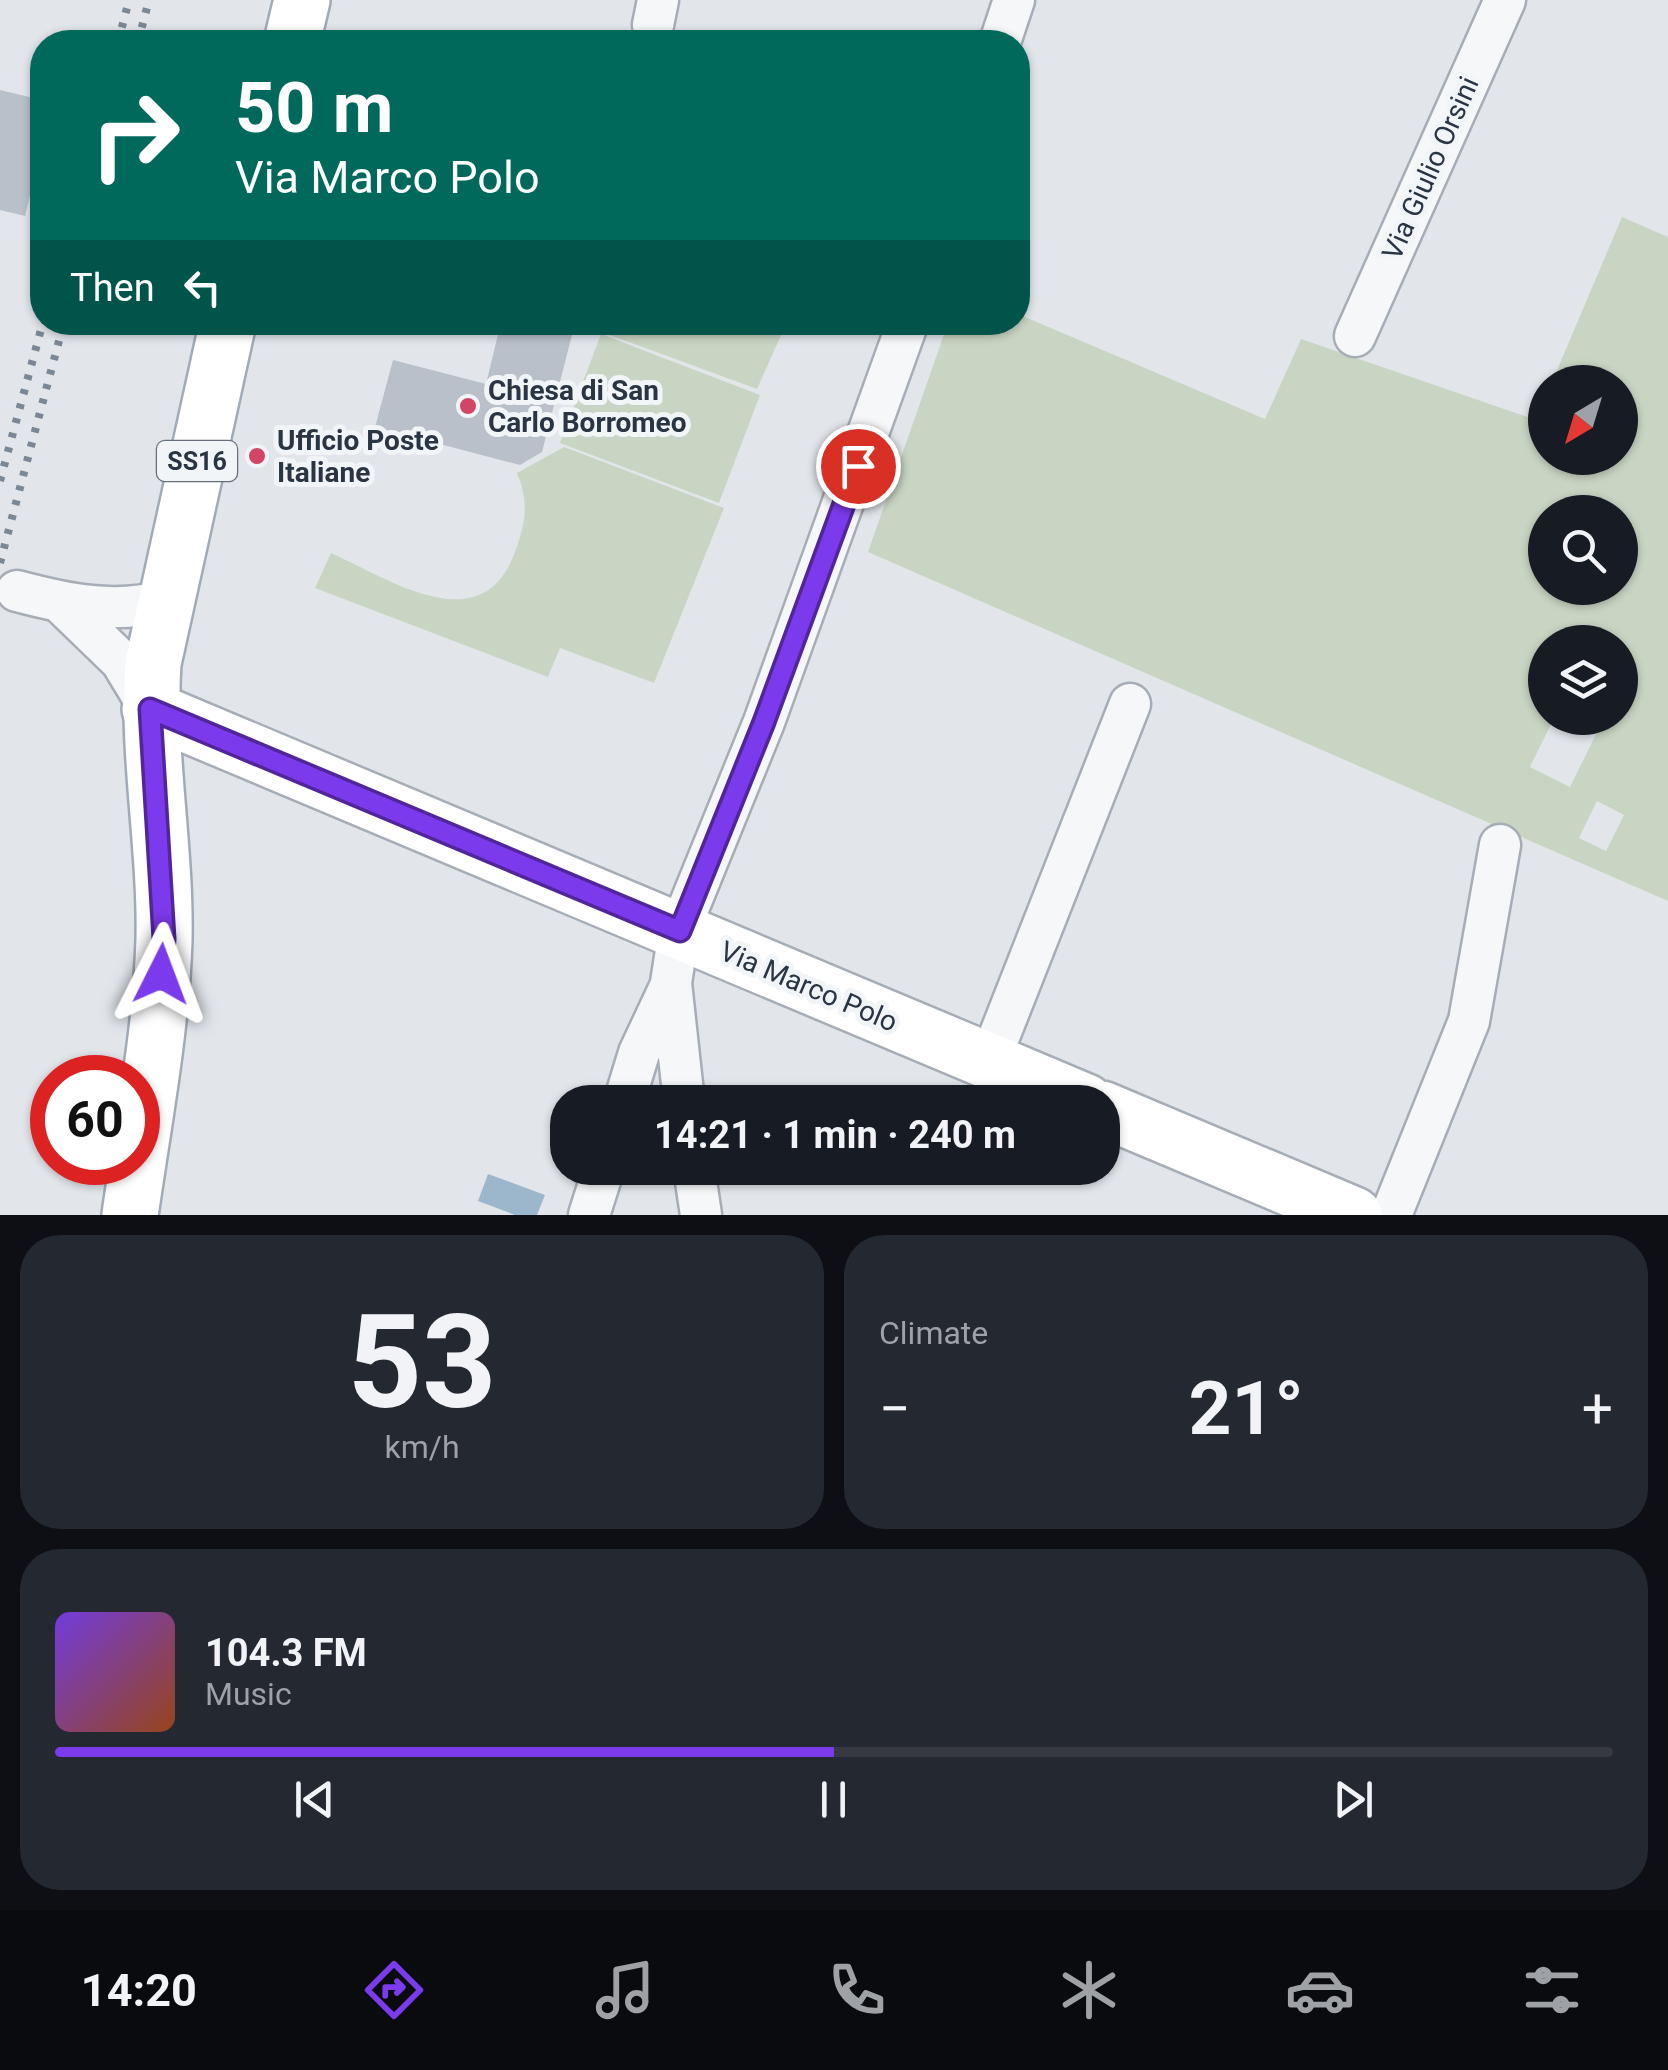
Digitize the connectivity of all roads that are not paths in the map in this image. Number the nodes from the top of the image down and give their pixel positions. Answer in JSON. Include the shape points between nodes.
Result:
{"nodes":[{"id":1,"x":1014,"y":0,"type":"edge"},
{"id":2,"x":1505,"y":0,"type":"edge"},
{"id":3,"x":1004,"y":30,"type":"edge"},
{"id":4,"x":225,"y":335,"type":"edge"},
{"id":5,"x":903,"y":335,"type":"edge"},
{"id":6,"x":1355,"y":336,"type":"dead end"},
{"id":7,"x":17,"y":592,"type":"dead end"},
{"id":8,"x":166,"y":600,"type":"junction"},
{"id":9,"x":60,"y":602,"type":"junction"},
{"id":10,"x":1130,"y":704,"type":"dead end"},
{"id":11,"x":150,"y":709,"type":"junction"},
{"id":12,"x":1500,"y":845,"type":"dead end"},
{"id":13,"x":676,"y":957,"type":"junction"},
{"id":14,"x":990,"y":1062,"type":"junction"},
{"id":15,"x":629,"y":1085,"type":"edge"},
{"id":16,"x":683,"y":1085,"type":"edge"},
{"id":17,"x":1045,"y":1085,"type":"edge"},
{"id":18,"x":1120,"y":1117,"type":"edge"},
{"id":19,"x":599,"y":1185,"type":"edge"},
{"id":20,"x":697,"y":1185,"type":"edge"},
{"id":21,"x":130,"y":1215,"type":"edge"},
{"id":22,"x":589,"y":1215,"type":"edge"},
{"id":23,"x":701,"y":1215,"type":"edge"},
{"id":24,"x":1354,"y":1215,"type":"edge"},
{"id":25,"x":1390,"y":1215,"type":"edge"}],
"edges":[{"from":1,"to":3,"type":"street"},
{"from":2,"to":6,"type":"street","name":"Via Giulio Orsini"},
{"from":4,"to":8,"type":"street","number":"SS16"},
{"from":5,"to":13,"type":"street"},
{"from":7,"to":9,"type":"street"},
{"from":8,"to":9,"type":"street","via":[[116,609]]},
{"from":8,"to":11,"type":"street","number":"SS16"},
{"from":9,"to":11,"type":"street","via":[[122,661]]},
{"from":10,"to":14,"type":"street"},
{"from":11,"to":13,"type":"street","name":"Via Marco Polo"},
{"from":11,"to":21,"type":"street","number":"SS16","via":[[164,939]]},
{"from":12,"to":25,"type":"street","via":[[1470,1021]]},
{"from":13,"to":14,"type":"street","name":"Via Marco Polo"},
{"from":13,"to":15,"type":"street"},
{"from":13,"to":16,"type":"street"},
{"from":14,"to":17,"type":"street","name":"Via Marco Polo"},
{"from":18,"to":24,"type":"street"},
{"from":19,"to":22,"type":"street"},
{"from":20,"to":23,"type":"street"}]}
